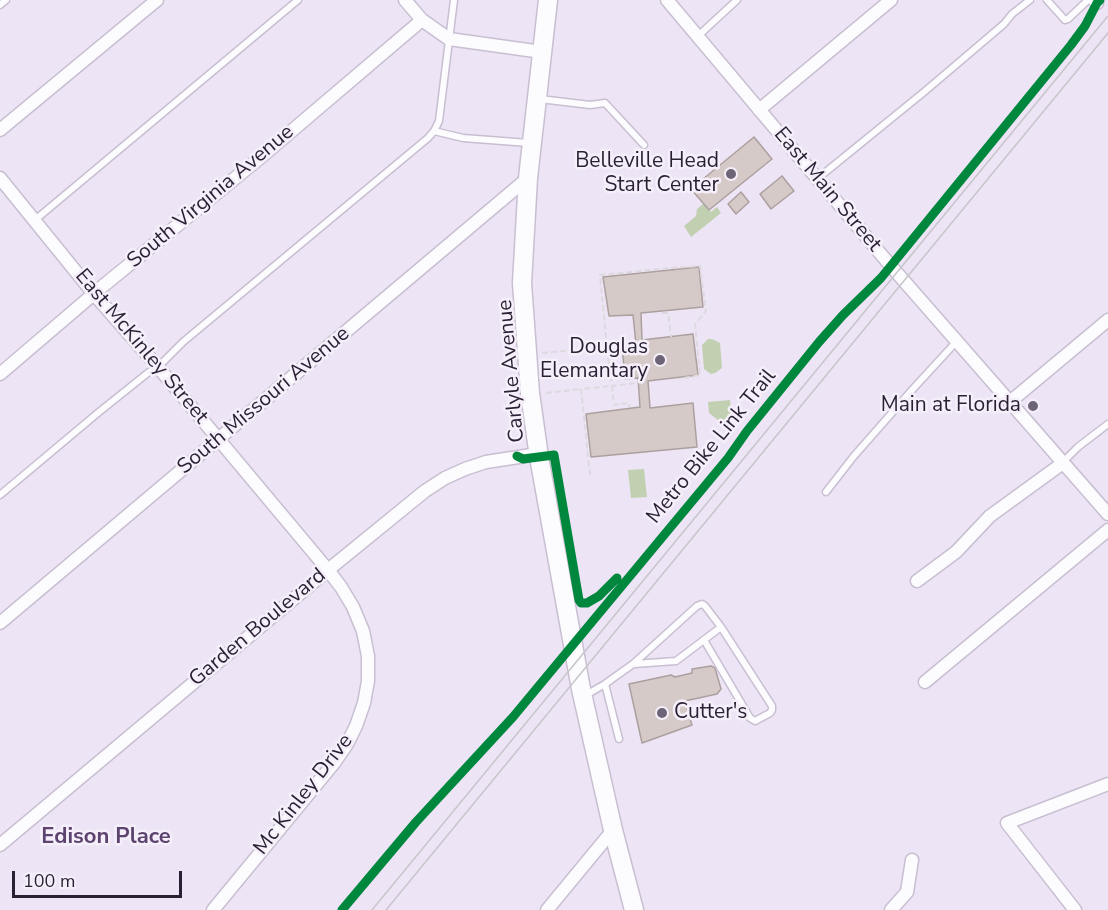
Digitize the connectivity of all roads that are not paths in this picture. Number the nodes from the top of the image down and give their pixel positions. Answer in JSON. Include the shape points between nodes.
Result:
{"nodes":[{"id":1,"x":6,"y":0,"type":"edge"},
{"id":2,"x":157,"y":0,"type":"edge"},
{"id":3,"x":298,"y":0,"type":"edge"},
{"id":4,"x":405,"y":0,"type":"edge"},
{"id":5,"x":454,"y":0,"type":"edge"},
{"id":6,"x":548,"y":0,"type":"edge"},
{"id":7,"x":667,"y":0,"type":"edge"},
{"id":8,"x":737,"y":0,"type":"edge"},
{"id":9,"x":891,"y":0,"type":"edge"},
{"id":10,"x":1030,"y":0,"type":"edge"},
{"id":11,"x":1047,"y":0,"type":"edge"},
{"id":12,"x":1093,"y":1,"type":"edge"},
{"id":13,"x":0,"y":5,"type":"edge"},
{"id":14,"x":422,"y":20,"type":"junction"},
{"id":15,"x":697,"y":36,"type":"junction"},
{"id":16,"x":449,"y":39,"type":"junction"},
{"id":17,"x":542,"y":52,"type":"junction"},
{"id":18,"x":537,"y":98,"type":"junction"},
{"id":19,"x":759,"y":110,"type":"junction"},
{"id":20,"x":0,"y":130,"type":"edge"},
{"id":21,"x":434,"y":131,"type":"junction"},
{"id":22,"x":531,"y":144,"type":"junction"},
{"id":23,"x":644,"y":144,"type":"dead end"},
{"id":24,"x":0,"y":178,"type":"edge"},
{"id":25,"x":528,"y":178,"type":"junction"},
{"id":26,"x":817,"y":179,"type":"junction"},
{"id":27,"x":35,"y":220,"type":"junction"},
{"id":28,"x":94,"y":294,"type":"junction"},
{"id":29,"x":1108,"y":320,"type":"edge"},
{"id":30,"x":957,"y":340,"type":"junction"},
{"id":31,"x":158,"y":367,"type":"junction"},
{"id":32,"x":0,"y":374,"type":"edge"},
{"id":33,"x":1011,"y":401,"type":"junction"},
{"id":34,"x":1108,"y":424,"type":"edge"},
{"id":35,"x":219,"y":439,"type":"junction"},
{"id":36,"x":538,"y":454,"type":"junction"},
{"id":37,"x":1063,"y":463,"type":"junction"},
{"id":38,"x":826,"y":492,"type":"dead end"},
{"id":39,"x":0,"y":495,"type":"edge"},
{"id":40,"x":1108,"y":514,"type":"edge"},
{"id":41,"x":1108,"y":530,"type":"edge"},
{"id":42,"x":328,"y":570,"type":"junction"},
{"id":43,"x":917,"y":581,"type":"dead end"},
{"id":44,"x":0,"y":623,"type":"edge"},
{"id":45,"x":721,"y":627,"type":"junction"},
{"id":46,"x":704,"y":640,"type":"junction"},
{"id":47,"x":633,"y":664,"type":"junction"},
{"id":48,"x":926,"y":682,"type":"dead end"},
{"id":49,"x":605,"y":684,"type":"junction"},
{"id":50,"x":583,"y":697,"type":"junction"},
{"id":51,"x":619,"y":739,"type":"dead end"},
{"id":52,"x":1108,"y":784,"type":"edge"},
{"id":53,"x":613,"y":830,"type":"junction"},
{"id":54,"x":0,"y":845,"type":"edge"},
{"id":55,"x":912,"y":860,"type":"dead end"},
{"id":56,"x":213,"y":910,"type":"edge"},
{"id":57,"x":547,"y":910,"type":"edge"},
{"id":58,"x":634,"y":910,"type":"edge"},
{"id":59,"x":891,"y":910,"type":"edge"},
{"id":60,"x":1075,"y":910,"type":"edge"}],
"edges":[{"from":1,"to":13,"type":"lane"},
{"from":2,"to":20,"type":"street"},
{"from":3,"to":27,"type":"lane"},
{"from":4,"to":14,"type":"street"},
{"from":5,"to":16,"type":"lane"},
{"from":6,"to":17,"type":"main road","name":"Carlyle Avenue"},
{"from":7,"to":15,"type":"street","name":"East Main Street"},
{"from":8,"to":15,"type":"lane"},
{"from":9,"to":19,"type":"street"},
{"from":10,"to":26,"type":"lane"},
{"from":11,"to":12,"type":"lane","via":[[1065,20]]},
{"from":14,"to":16,"type":"street"},
{"from":14,"to":28,"type":"street","name":"South Virginia Avenue"},
{"from":15,"to":19,"type":"street","name":"East Main Street"},
{"from":16,"to":17,"type":"street"},
{"from":16,"to":21,"type":"lane"},
{"from":17,"to":18,"type":"main road","name":"Carlyle Avenue"},
{"from":18,"to":22,"type":"main road","name":"Carlyle Avenue"},
{"from":18,"to":23,"type":"lane","via":[[590,105],[605,103]]},
{"from":19,"to":26,"type":"street","name":"East Main Street"},
{"from":21,"to":22,"type":"lane","via":[[463,138]]},
{"from":21,"to":31,"type":"lane"},
{"from":22,"to":25,"type":"main road","name":"Carlyle Avenue"},
{"from":24,"to":27,"type":"street","name":"East McKinley Street"},
{"from":25,"to":35,"type":"street","name":"South Missouri Avenue"},
{"from":25,"to":36,"type":"main road","name":"Carlyle Avenue","via":[[522,283]]},
{"from":26,"to":30,"type":"street","name":"East Main Street"},
{"from":27,"to":28,"type":"street","name":"East McKinley Street"},
{"from":28,"to":31,"type":"street","name":"East McKinley Street"},
{"from":28,"to":32,"type":"street","name":"South Virginia Avenue"},
{"from":29,"to":33,"type":"street"},
{"from":30,"to":33,"type":"street","name":"East Main Street"},
{"from":30,"to":38,"type":"lane"},
{"from":31,"to":35,"type":"street","name":"East McKinley Street"},
{"from":31,"to":39,"type":"lane"},
{"from":33,"to":37,"type":"street","name":"East Main Street"},
{"from":34,"to":37,"type":"lane"},
{"from":35,"to":42,"type":"street","name":"East McKinley Street"},
{"from":35,"to":44,"type":"street","name":"South Missouri Avenue"},
{"from":36,"to":42,"type":"street","name":"Garden Boulevard","via":[[486,462],[445,478]]},
{"from":36,"to":50,"type":"main road","name":"Carlyle Avenue"},
{"from":37,"to":40,"type":"street","name":"East Main Street"},
{"from":37,"to":43,"type":"street","via":[[990,516],[956,552]]},
{"from":41,"to":48,"type":"street"},
{"from":42,"to":54,"type":"street","name":"Garden Boulevard"},
{"from":42,"to":56,"type":"street","name":"Mc Kinley Drive","via":[[342,587],[363,631],[368,656],[364,703],[356,726],[334,763]]},
{"from":45,"to":46,"type":"lane"},
{"from":45,"to":46,"type":"lane","via":[[772,706],[770,713],[756,721],[750,718]]},
{"from":45,"to":47,"type":"lane","via":[[699,604]]},
{"from":46,"to":47,"type":"lane","via":[[676,661]]},
{"from":47,"to":49,"type":"lane"},
{"from":49,"to":50,"type":"lane"},
{"from":49,"to":51,"type":"lane"},
{"from":50,"to":53,"type":"main road","name":"Carlyle Avenue"},
{"from":52,"to":60,"type":"street","via":[[1007,823]]},
{"from":53,"to":57,"type":"street"},
{"from":53,"to":58,"type":"main road","name":"Carlyle Avenue"},
{"from":55,"to":59,"type":"street","via":[[908,892]]}]}
